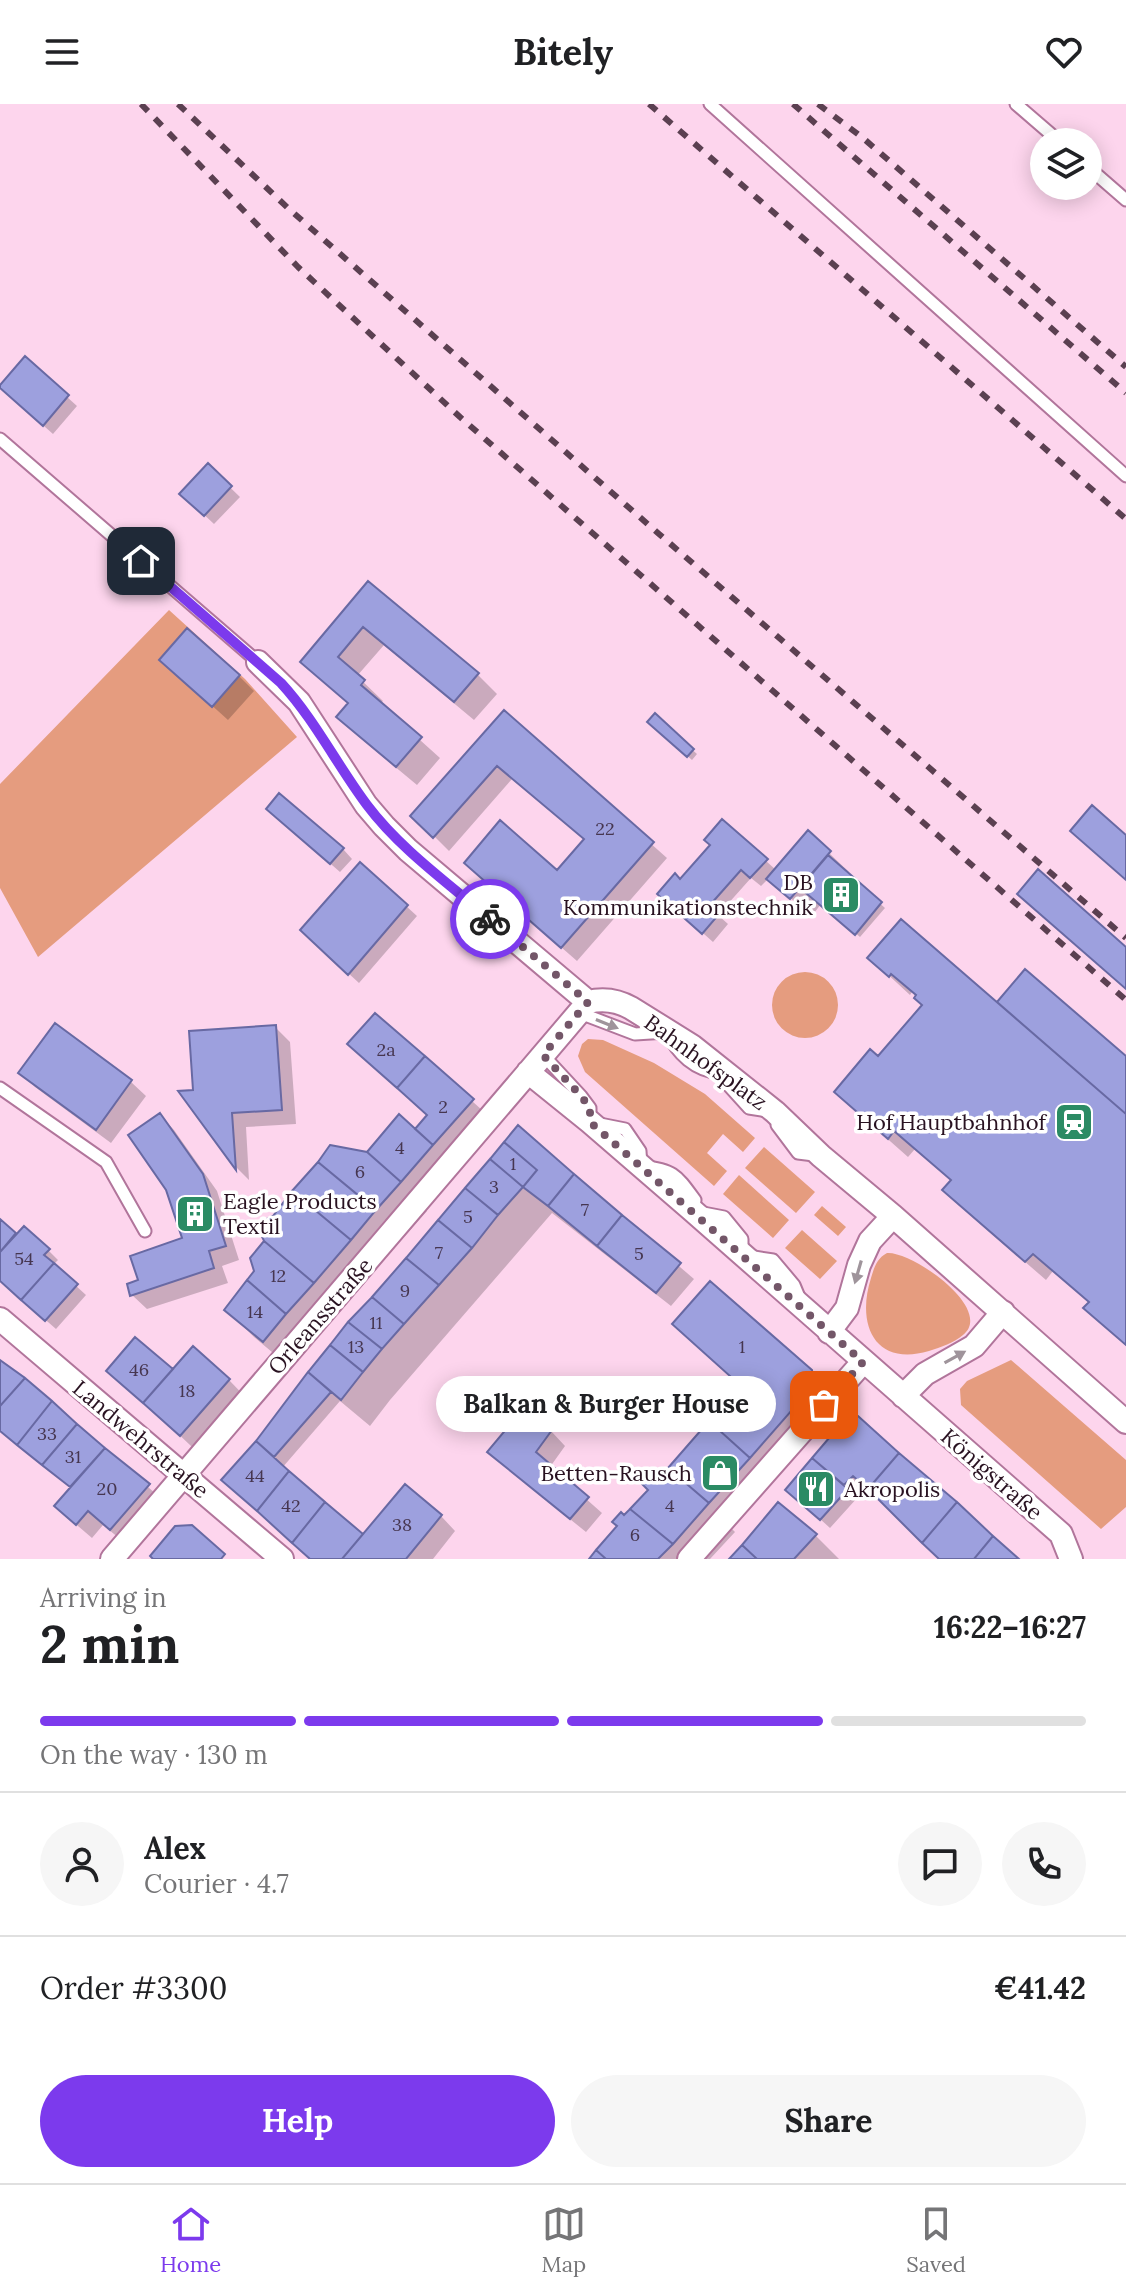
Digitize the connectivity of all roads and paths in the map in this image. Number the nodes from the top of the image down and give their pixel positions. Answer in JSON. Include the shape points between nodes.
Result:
{"nodes":[{"id":1,"x":710,"y":104,"type":"edge"},
{"id":2,"x":1016,"y":104,"type":"edge"},
{"id":3,"x":1044,"y":128,"type":"edge"},
{"id":4,"x":1102,"y":179,"type":"edge"},
{"id":5,"x":1126,"y":200,"type":"edge"},
{"id":6,"x":0,"y":439,"type":"edge"},
{"id":7,"x":1126,"y":476,"type":"edge"},
{"id":8,"x":258,"y":662,"type":"joint"},
{"id":9,"x":584,"y":1008,"type":"junction"},
{"id":10,"x":535,"y":1064,"type":"junction"},
{"id":11,"x":0,"y":1088,"type":"edge"},
{"id":12,"x":886,"y":1211,"type":"junction"},
{"id":13,"x":145,"y":1231,"type":"dead end"},
{"id":14,"x":1003,"y":1312,"type":"junction"},
{"id":15,"x":0,"y":1319,"type":"edge"},
{"id":16,"x":829,"y":1332,"type":"junction"},
{"id":17,"x":863,"y":1362,"type":"junction"},
{"id":18,"x":903,"y":1396,"type":"junction"},
{"id":19,"x":1126,"y":1422,"type":"edge"},
{"id":20,"x":185,"y":1475,"type":"junction"},
{"id":21,"x":112,"y":1559,"type":"edge"},
{"id":22,"x":282,"y":1559,"type":"edge"},
{"id":23,"x":689,"y":1559,"type":"edge"},
{"id":24,"x":1071,"y":1559,"type":"edge"}],
"edges":[{"from":1,"to":7,"type":"lane"},
{"from":2,"to":3,"type":"lane"},
{"from":4,"to":5,"type":"lane"},
{"from":6,"to":8,"type":"lane"},
{"from":8,"to":9,"type":"street","via":[[299,702],[384,826]]},
{"from":9,"to":10,"type":"street"},
{"from":9,"to":12,"type":"street","name":"Bahnhofsplatz","one_way":true,"via":[[609,1000],[621,1003],[692,1046]]},
{"from":10,"to":16,"type":"street","via":[[590,1122]]},
{"from":10,"to":20,"type":"street","name":"Orleansstraße"},
{"from":11,"to":13,"type":"lane","via":[[106,1162]]},
{"from":12,"to":14,"type":"street","name":"Bahnhofsplatz"},
{"from":12,"to":16,"type":"street","one_way":true,"via":[[859,1265],[847,1308]]},
{"from":18,"to":14,"type":"street","one_way":true,"via":[[925,1374],[974,1346]]},
{"from":14,"to":19,"type":"street","name":"Bahnhofsplatz"},
{"from":15,"to":20,"type":"street","name":"Landwehrstraße"},
{"from":16,"to":17,"type":"street"},
{"from":17,"to":18,"type":"street"},
{"from":17,"to":23,"type":"street"},
{"from":18,"to":24,"type":"street","name":"Königstraße","via":[[1061,1534]]},
{"from":20,"to":21,"type":"street","name":"Orleansstraße"},
{"from":20,"to":22,"type":"street","name":"Landwehrstraße"}]}
